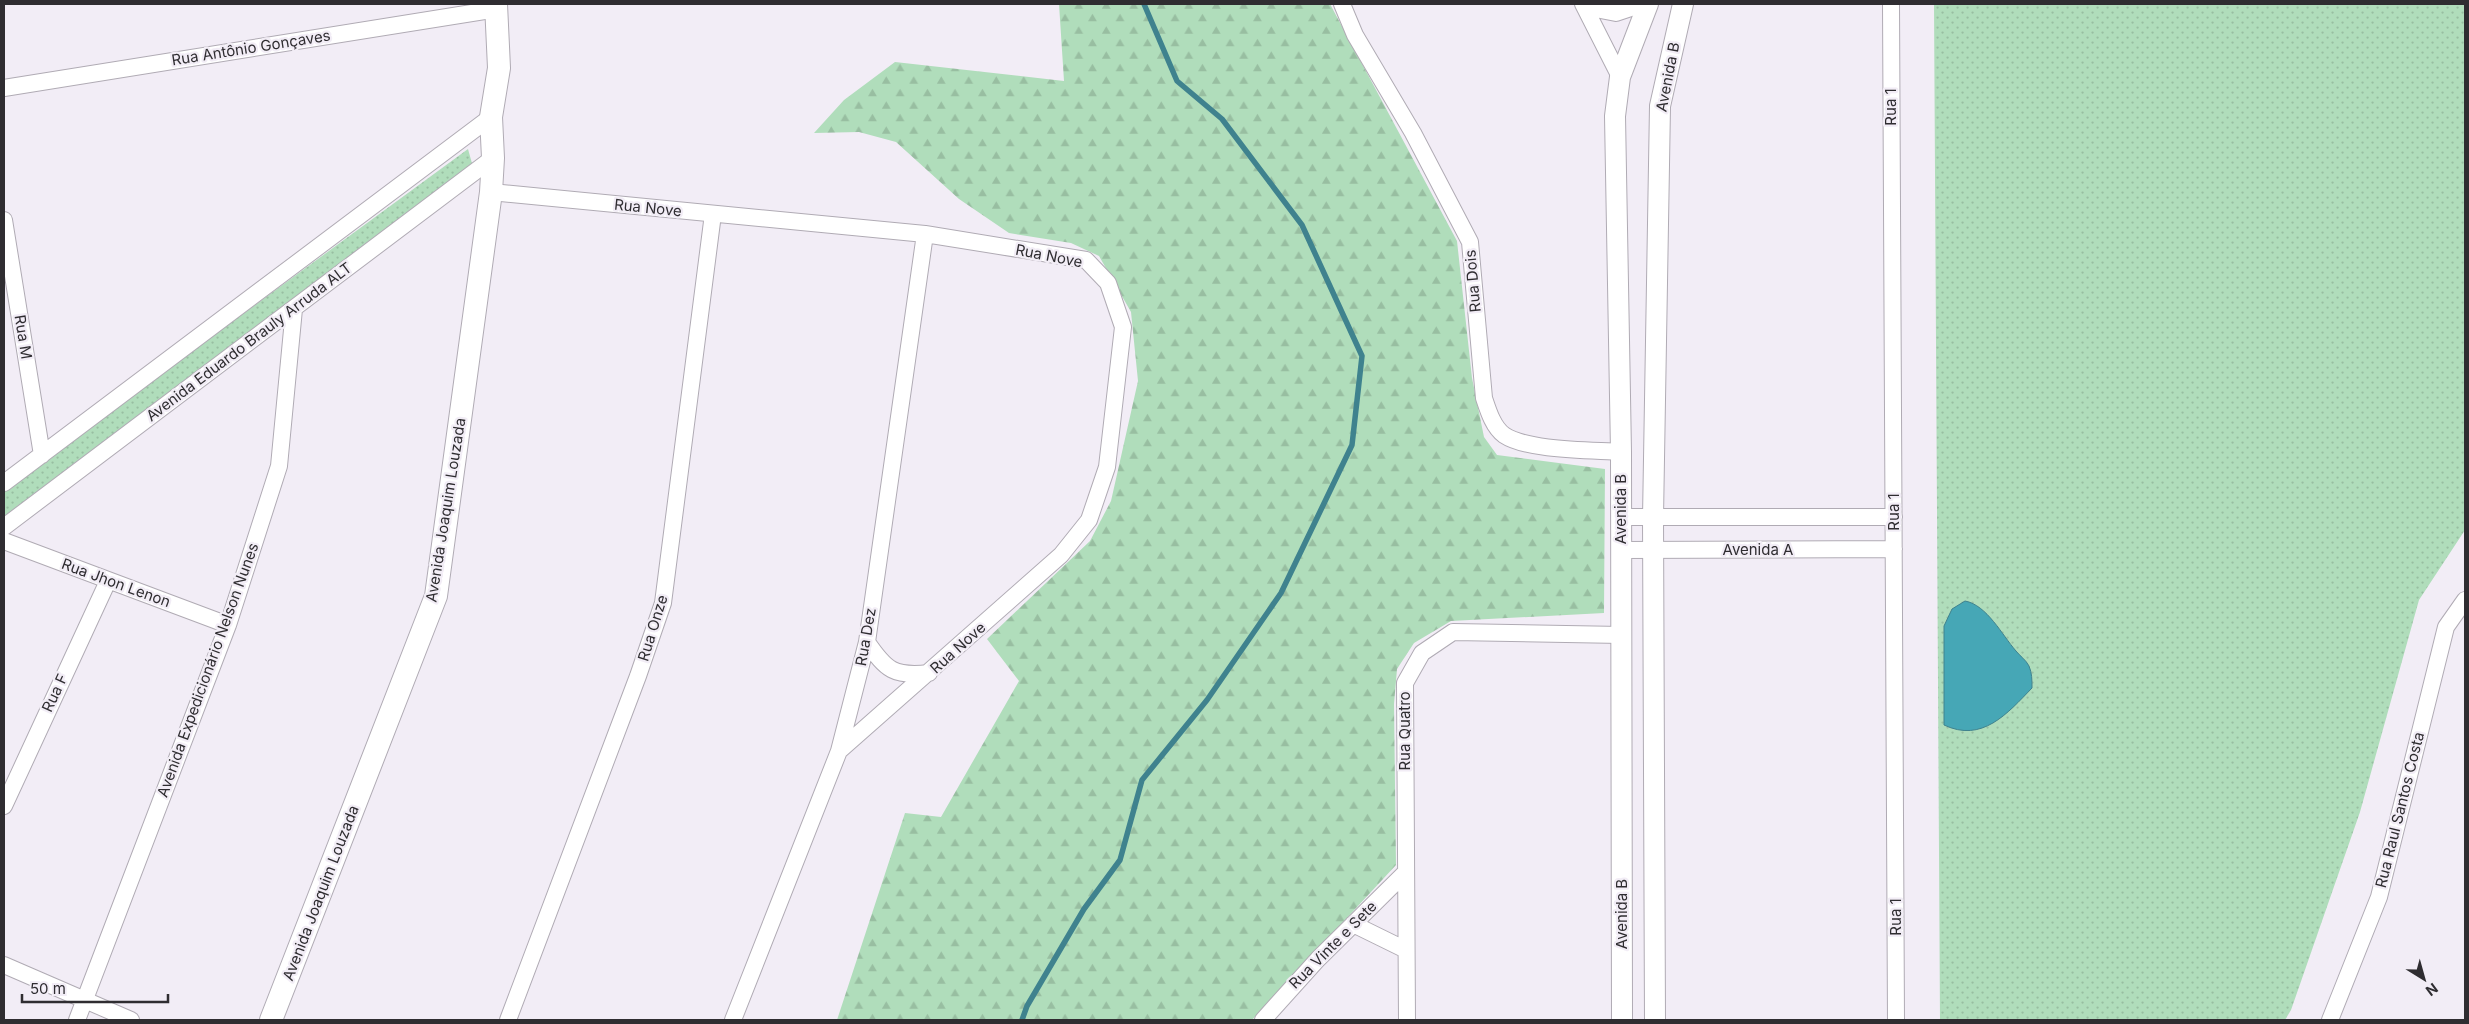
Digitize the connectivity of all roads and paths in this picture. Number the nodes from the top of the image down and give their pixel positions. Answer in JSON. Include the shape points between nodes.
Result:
{"nodes":[{"id":1,"x":1342,"y":4,"type":"edge"},
{"id":2,"x":1643,"y":4,"type":"edge"},
{"id":3,"x":1648,"y":4,"type":"edge"},
{"id":4,"x":1683,"y":4,"type":"edge"},
{"id":5,"x":1891,"y":4,"type":"edge"},
{"id":6,"x":497,"y":6,"type":"edge"},
{"id":7,"x":1584,"y":6,"type":"edge"},
{"id":8,"x":1620,"y":78,"type":"junction"},
{"id":9,"x":4,"y":88,"type":"edge"},
{"id":10,"x":491,"y":117,"type":"junction"},
{"id":11,"x":493,"y":158,"type":"junction"},
{"id":12,"x":491,"y":192,"type":"junction"},
{"id":13,"x":713,"y":214,"type":"junction"},
{"id":14,"x":4,"y":220,"type":"edge"},
{"id":15,"x":925,"y":234,"type":"junction"},
{"id":16,"x":294,"y":309,"type":"junction"},
{"id":17,"x":1621,"y":452,"type":"junction"},
{"id":18,"x":42,"y":455,"type":"junction"},
{"id":19,"x":4,"y":483,"type":"edge"},
{"id":20,"x":1622,"y":517,"type":"junction"},
{"id":21,"x":1894,"y":517,"type":"junction"},
{"id":22,"x":1653,"y":518,"type":"junction"},
{"id":23,"x":4,"y":527,"type":"edge"},
{"id":24,"x":4,"y":541,"type":"edge"},
{"id":25,"x":1894,"y":549,"type":"junction"},
{"id":26,"x":1622,"y":550,"type":"junction"},
{"id":27,"x":1653,"y":550,"type":"junction"},
{"id":28,"x":108,"y":581,"type":"junction"},
{"id":29,"x":2465,"y":600,"type":"edge"},
{"id":30,"x":228,"y":624,"type":"junction"},
{"id":31,"x":1622,"y":635,"type":"junction"},
{"id":32,"x":867,"y":642,"type":"junction"},
{"id":33,"x":929,"y":674,"type":"junction"},
{"id":34,"x":839,"y":751,"type":"junction"},
{"id":35,"x":4,"y":806,"type":"edge"},
{"id":36,"x":1405,"y":873,"type":"junction"},
{"id":37,"x":1353,"y":924,"type":"junction"},
{"id":38,"x":1406,"y":950,"type":"junction"},
{"id":39,"x":4,"y":966,"type":"edge"},
{"id":40,"x":84,"y":1002,"type":"junction"},
{"id":41,"x":77,"y":1020,"type":"edge"},
{"id":42,"x":131,"y":1020,"type":"edge"},
{"id":43,"x":272,"y":1020,"type":"edge"},
{"id":44,"x":508,"y":1020,"type":"edge"},
{"id":45,"x":733,"y":1020,"type":"edge"},
{"id":46,"x":1263,"y":1020,"type":"edge"},
{"id":47,"x":1407,"y":1020,"type":"edge"},
{"id":48,"x":1622,"y":1020,"type":"edge"},
{"id":49,"x":1655,"y":1020,"type":"edge"},
{"id":50,"x":1896,"y":1020,"type":"edge"},
{"id":51,"x":2330,"y":1020,"type":"edge"}],
"edges":[{"from":1,"to":17,"type":"street","name":"Rua Dois","via":[[1355,35],[1470,242],[1484,398],[1491,418],[1503,435],[1526,445]]},
{"from":2,"to":7,"type":"street","via":[[1616,12]]},
{"from":3,"to":8,"type":"street","name":"Avenida B"},
{"from":4,"to":22,"type":"street","name":"Avenida B","via":[[1660,106]]},
{"from":5,"to":21,"type":"street","name":"Rua 1"},
{"from":6,"to":9,"type":"street","name":"Rua Antônio Gonçaves"},
{"from":6,"to":10,"type":"main road","name":"Avenida Joaquim Louzada","via":[[499,68]]},
{"from":7,"to":8,"type":"street"},
{"from":8,"to":17,"type":"street","name":"Avenida B","via":[[1615,116]]},
{"from":10,"to":11,"type":"main road","name":"Avenida Joaquim Louzada"},
{"from":10,"to":18,"type":"street"},
{"from":11,"to":12,"type":"main road","name":"Avenida Joaquim Louzada"},
{"from":11,"to":16,"type":"street","name":"Avenida Eduardo Brauly Arruda ALT"},
{"from":12,"to":13,"type":"street","name":"Rua Nove"},
{"from":12,"to":43,"type":"main road","name":"Avenida Joaquim Louzada","via":[[436,596]]},
{"from":13,"to":15,"type":"street","name":"Rua Nove"},
{"from":13,"to":44,"type":"street","name":"Rua Onze","via":[[663,603]]},
{"from":14,"to":18,"type":"street","name":"Rua M"},
{"from":15,"to":32,"type":"street","name":"Rua Dez"},
{"from":15,"to":33,"type":"street","name":"Rua Nove","via":[[1086,260],[1108,283],[1123,327],[1107,467],[1089,520],[1061,555]]},
{"from":16,"to":23,"type":"street","name":"Avenida Eduardo Brauly Arruda ALT"},
{"from":16,"to":30,"type":"street","name":"Avenida Expedicionário Nelson Nunes","via":[[279,466]]},
{"from":17,"to":20,"type":"street","name":"Avenida B"},
{"from":18,"to":19,"type":"street"},
{"from":20,"to":22,"type":"street"},
{"from":20,"to":26,"type":"street","name":"Avenida B"},
{"from":21,"to":22,"type":"street"},
{"from":21,"to":25,"type":"street","name":"Rua 1"},
{"from":22,"to":27,"type":"street","name":"Avenida B"},
{"from":24,"to":28,"type":"street","name":"Rua Jhon Lenon"},
{"from":25,"to":27,"type":"street","name":"Avenida A"},
{"from":25,"to":50,"type":"street","name":"Rua 1"},
{"from":26,"to":27,"type":"street","name":"Avenida A"},
{"from":26,"to":31,"type":"street","name":"Avenida B"},
{"from":27,"to":49,"type":"street","name":"Avenida B"},
{"from":28,"to":30,"type":"street","name":"Rua Jhon Lenon"},
{"from":28,"to":35,"type":"street","name":"Rua F"},
{"from":29,"to":51,"type":"street","name":"Rua Raul Santos Costa","via":[[2446,627],[2379,897]]},
{"from":30,"to":40,"type":"street","name":"Avenida Expedicionário Nelson Nunes"},
{"from":31,"to":36,"type":"street","name":"Rua Quatro","via":[[1453,632],[1422,653],[1405,683]]},
{"from":31,"to":48,"type":"street","name":"Avenida B"},
{"from":32,"to":33,"type":"street","via":[[890,671],[907,676]]},
{"from":32,"to":34,"type":"street","name":"Rua Dez"},
{"from":33,"to":34,"type":"street","name":"Rua Nove"},
{"from":34,"to":45,"type":"street","name":"Rua Dez"},
{"from":36,"to":37,"type":"street","name":"Rua Vinte e Sete"},
{"from":36,"to":38,"type":"street","name":"Rua Quatro"},
{"from":37,"to":38,"type":"street"},
{"from":37,"to":46,"type":"street","name":"Rua Vinte e Sete"},
{"from":38,"to":47,"type":"street","name":"Rua Quatro"},
{"from":39,"to":40,"type":"street"},
{"from":40,"to":41,"type":"street","name":"Avenida Expedicionário Nelson Nunes"},
{"from":40,"to":42,"type":"street"}]}
